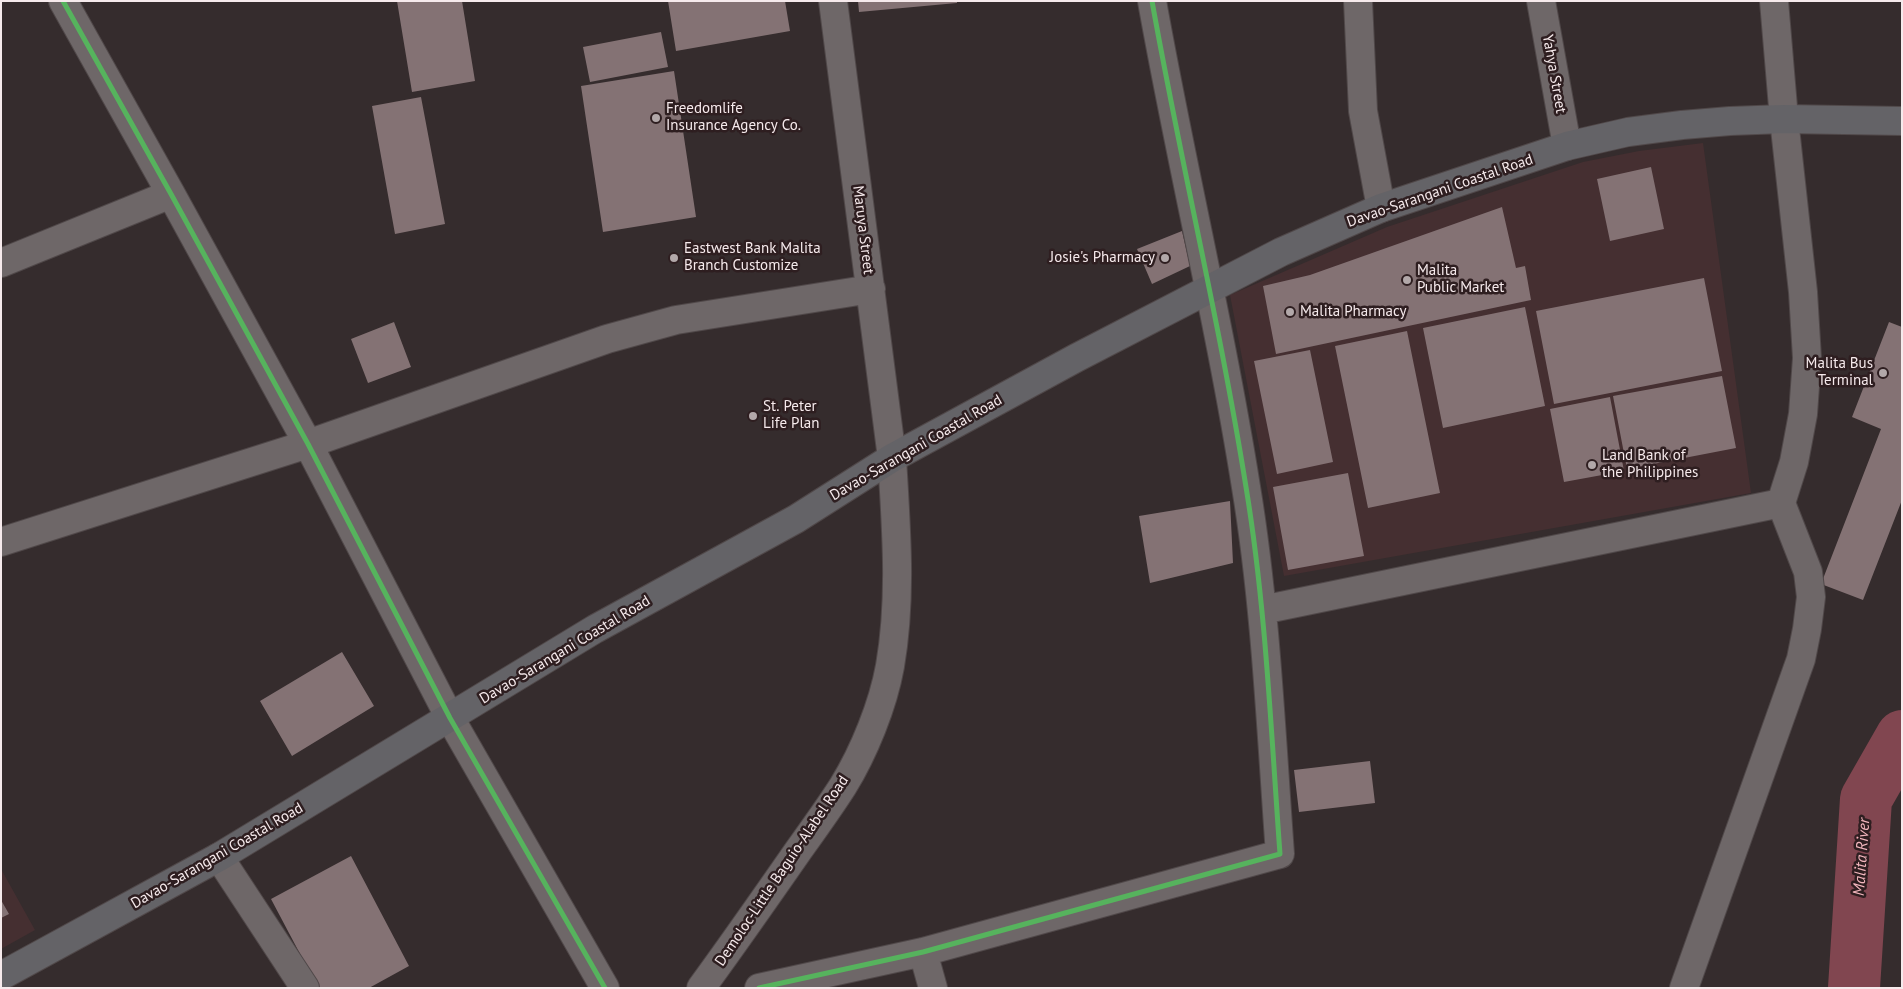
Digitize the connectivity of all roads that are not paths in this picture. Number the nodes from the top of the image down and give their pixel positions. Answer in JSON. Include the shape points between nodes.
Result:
{"nodes":[{"id":1,"x":62,"y":1,"type":"edge"},
{"id":2,"x":834,"y":1,"type":"edge"},
{"id":3,"x":1152,"y":1,"type":"edge"},
{"id":4,"x":1358,"y":1,"type":"edge"},
{"id":5,"x":1541,"y":1,"type":"edge"},
{"id":6,"x":1774,"y":1,"type":"edge"},
{"id":7,"x":1784,"y":119,"type":"junction"},
{"id":8,"x":1902,"y":121,"type":"edge"},
{"id":9,"x":1567,"y":146,"type":"junction"},
{"id":10,"x":171,"y":194,"type":"junction"},
{"id":11,"x":1381,"y":208,"type":"junction"},
{"id":12,"x":1,"y":263,"type":"edge"},
{"id":13,"x":871,"y":289,"type":"junction"},
{"id":14,"x":1210,"y":289,"type":"junction"},
{"id":15,"x":308,"y":444,"type":"junction"},
{"id":16,"x":892,"y":458,"type":"junction"},
{"id":17,"x":1781,"y":503,"type":"junction"},
{"id":18,"x":1,"y":542,"type":"edge"},
{"id":19,"x":1262,"y":610,"type":"junction"},
{"id":20,"x":450,"y":718,"type":"junction"},
{"id":21,"x":220,"y":857,"type":"junction"},
{"id":22,"x":923,"y":952,"type":"junction"},
{"id":23,"x":1,"y":976,"type":"edge"},
{"id":24,"x":305,"y":988,"type":"edge"},
{"id":25,"x":605,"y":988,"type":"edge"},
{"id":26,"x":702,"y":988,"type":"edge"},
{"id":27,"x":759,"y":988,"type":"edge"},
{"id":28,"x":933,"y":988,"type":"edge"},
{"id":29,"x":1684,"y":988,"type":"edge"}],
"edges":[{"from":1,"to":10,"type":"street"},
{"from":2,"to":13,"type":"street","name":"Maruya Street"},
{"from":3,"to":14,"type":"street"},
{"from":4,"to":11,"type":"street","via":[[1363,112]]},
{"from":5,"to":9,"type":"street","name":"Yahya Street"},
{"from":6,"to":7,"type":"street"},
{"from":7,"to":8,"type":"main road","name":"Davao-Sarangani Coastal Road"},
{"from":7,"to":9,"type":"main road","name":"Davao-Sarangani Coastal Road","via":[[1682,124]]},
{"from":7,"to":17,"type":"street","via":[[1807,358],[1803,414],[1794,462]]},
{"from":9,"to":11,"type":"main road","name":"Davao-Sarangani Coastal Road"},
{"from":10,"to":12,"type":"street"},
{"from":10,"to":15,"type":"street"},
{"from":11,"to":14,"type":"main road","name":"Davao-Sarangani Coastal Road","via":[[1281,252]]},
{"from":13,"to":15,"type":"street","via":[[676,320],[607,339]]},
{"from":13,"to":16,"type":"street","name":"Maruya Street"},
{"from":14,"to":16,"type":"main road","name":"Davao-Sarangani Coastal Road"},
{"from":14,"to":19,"type":"street","via":[[1245,480]]},
{"from":15,"to":18,"type":"street"},
{"from":15,"to":20,"type":"street"},
{"from":16,"to":20,"type":"main road","name":"Davao-Sarangani Coastal Road","via":[[796,519],[595,629]]},
{"from":16,"to":26,"type":"street","name":"Demoloc-Little Baguio-Alabel Road","via":[[897,612],[890,668],[877,711],[862,750],[843,785]]},
{"from":17,"to":19,"type":"street"},
{"from":17,"to":29,"type":"street","via":[[1808,572],[1807,629],[1801,658]]},
{"from":19,"to":22,"type":"street","via":[[1280,854]]},
{"from":20,"to":21,"type":"main road","name":"Davao-Sarangani Coastal Road"},
{"from":20,"to":25,"type":"street"},
{"from":21,"to":23,"type":"main road","name":"Davao-Sarangani Coastal Road"},
{"from":21,"to":24,"type":"street"},
{"from":22,"to":27,"type":"street"},
{"from":22,"to":28,"type":"street"}]}
